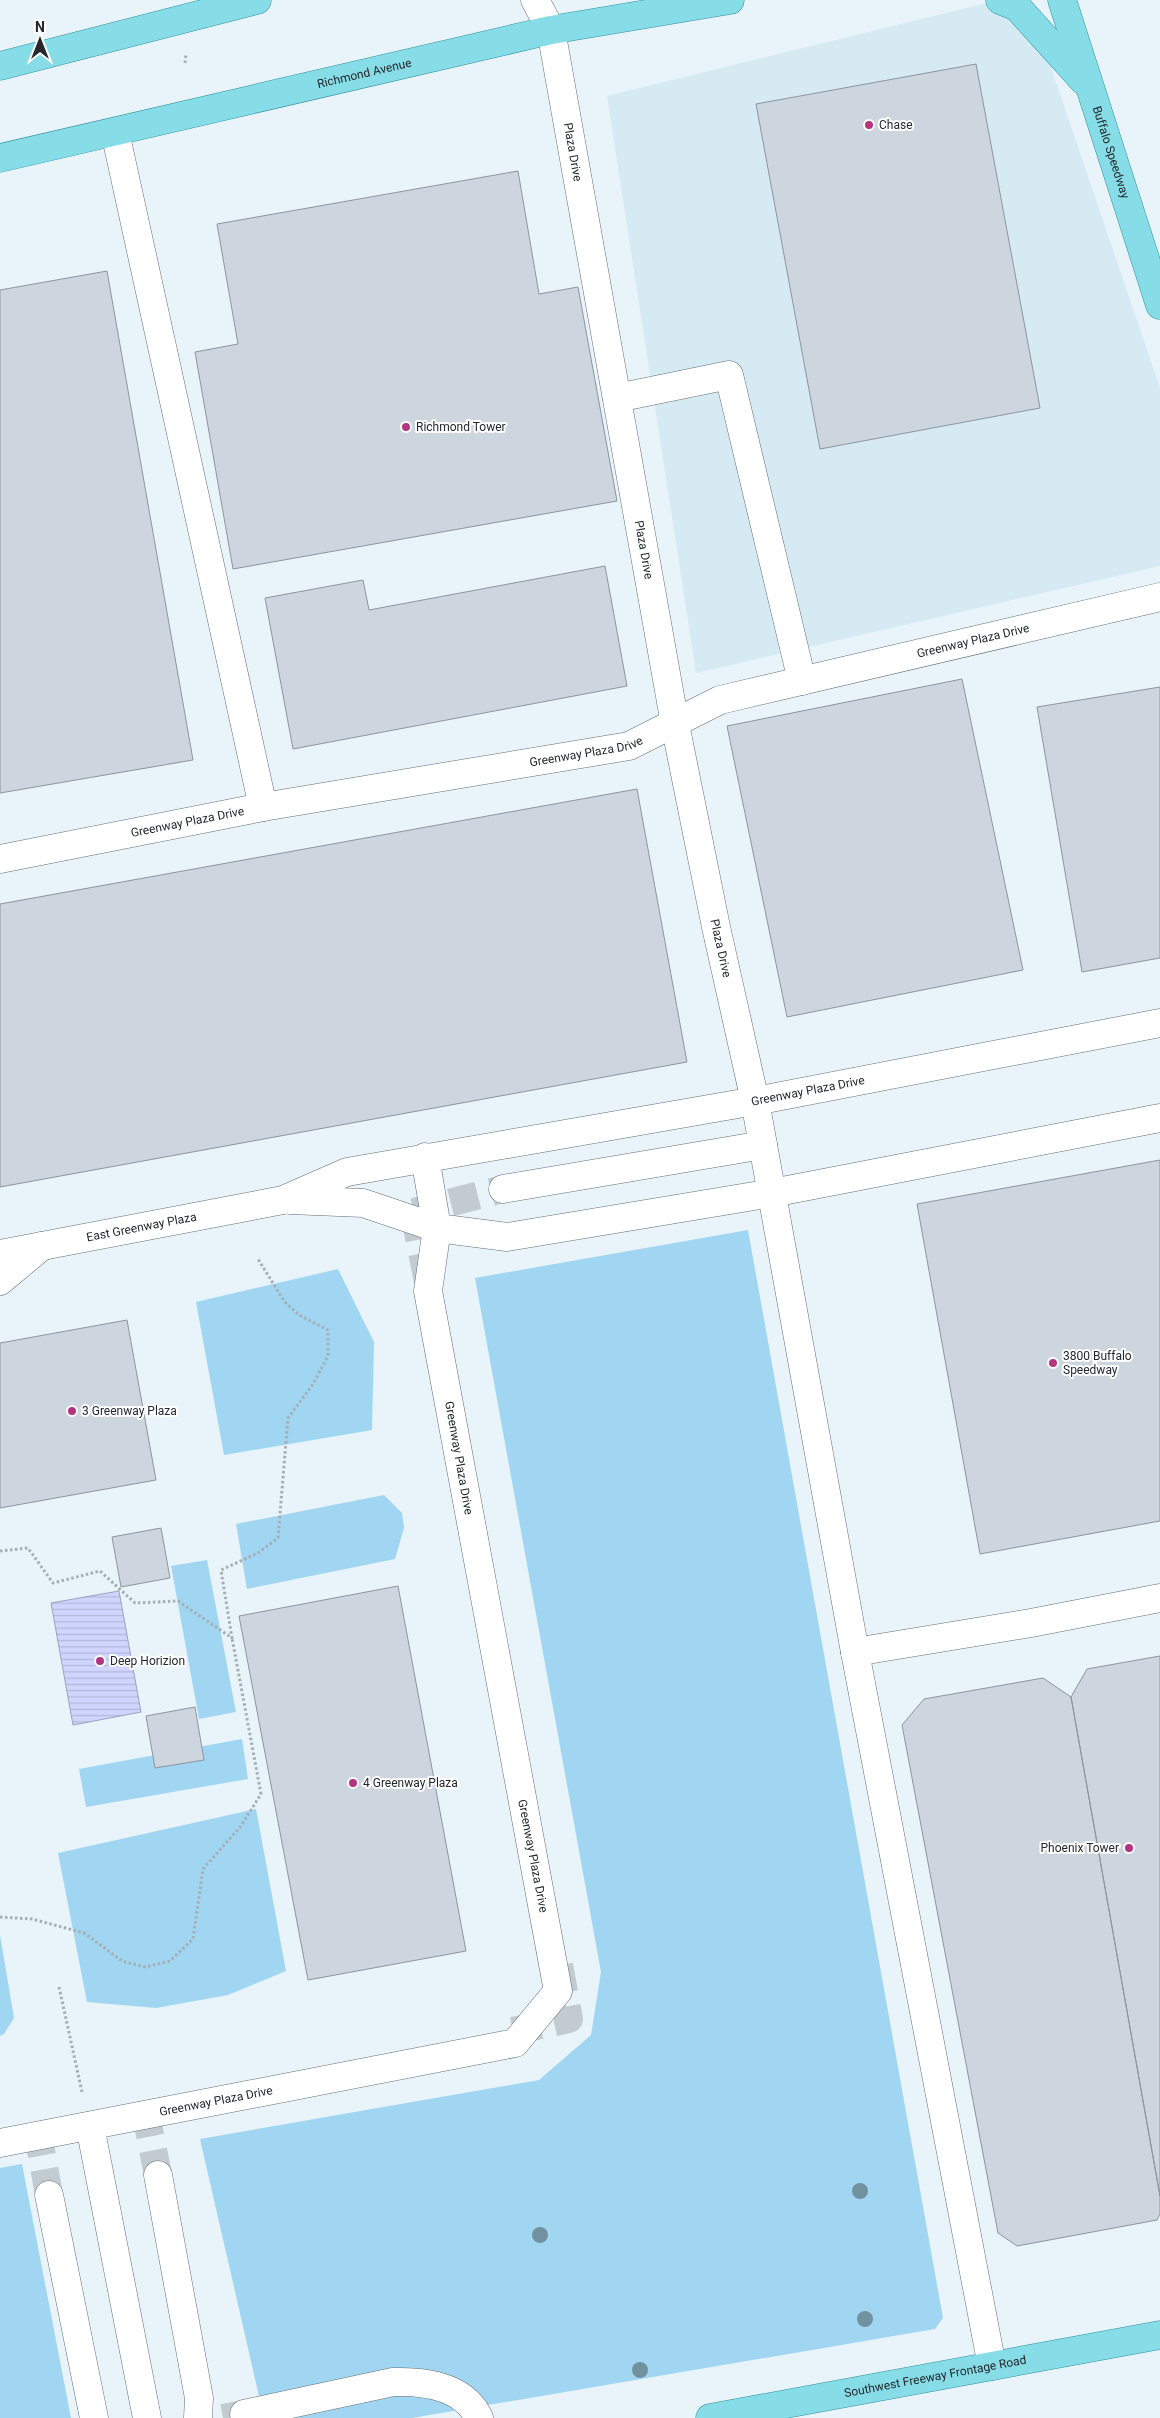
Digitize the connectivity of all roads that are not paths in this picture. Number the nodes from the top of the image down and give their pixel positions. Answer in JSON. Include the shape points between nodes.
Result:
{"nodes":[{"id":1,"x":257,"y":0,"type":"edge"},
{"id":2,"x":535,"y":0,"type":"edge"},
{"id":3,"x":730,"y":0,"type":"edge"},
{"id":4,"x":1000,"y":0,"type":"edge"},
{"id":5,"x":1062,"y":0,"type":"edge"},
{"id":6,"x":551,"y":30,"type":"junction"},
{"id":7,"x":0,"y":66,"type":"edge"},
{"id":8,"x":1091,"y":89,"type":"junction"},
{"id":9,"x":115,"y":132,"type":"junction"},
{"id":10,"x":0,"y":158,"type":"edge"},
{"id":11,"x":1160,"y":305,"type":"edge"},
{"id":12,"x":617,"y":398,"type":"junction"},
{"id":13,"x":1160,"y":597,"type":"edge"},
{"id":14,"x":802,"y":681,"type":"junction"},
{"id":15,"x":675,"y":724,"type":"junction"},
{"id":16,"x":263,"y":807,"type":"junction"},
{"id":17,"x":0,"y":859,"type":"edge"},
{"id":18,"x":1160,"y":1023,"type":"edge"},
{"id":19,"x":756,"y":1101,"type":"junction"},
{"id":20,"x":1160,"y":1118,"type":"edge"},
{"id":21,"x":763,"y":1145,"type":"junction"},
{"id":22,"x":425,"y":1157,"type":"junction"},
{"id":23,"x":503,"y":1189,"type":"tunnel mouth"},
{"id":24,"x":772,"y":1193,"type":"junction"},
{"id":25,"x":283,"y":1200,"type":"junction"},
{"id":26,"x":437,"y":1228,"type":"junction"},
{"id":27,"x":43,"y":1245,"type":"junction"},
{"id":28,"x":0,"y":1254,"type":"edge"},
{"id":29,"x":0,"y":1281,"type":"edge"},
{"id":30,"x":1160,"y":1598,"type":"edge"},
{"id":31,"x":855,"y":1652,"type":"junction"},
{"id":32,"x":90,"y":2126,"type":"junction"},
{"id":33,"x":0,"y":2143,"type":"edge"},
{"id":34,"x":158,"y":2175,"type":"tunnel mouth"},
{"id":35,"x":49,"y":2195,"type":"tunnel mouth"},
{"id":36,"x":1160,"y":2335,"type":"edge"},
{"id":37,"x":992,"y":2366,"type":"junction"},
{"id":38,"x":244,"y":2414,"type":"dead end"},
{"id":39,"x":94,"y":2418,"type":"edge"},
{"id":40,"x":147,"y":2418,"type":"edge"},
{"id":41,"x":198,"y":2418,"type":"edge"},
{"id":42,"x":479,"y":2418,"type":"edge"},
{"id":43,"x":710,"y":2418,"type":"edge"}],
"edges":[{"from":1,"to":7,"type":"main road"},
{"from":2,"to":6,"type":"street","name":"Plaza Drive"},
{"from":3,"to":6,"type":"main road","name":"Richmond Avenue"},
{"from":4,"to":8,"type":"main road","via":[[1017,7]]},
{"from":5,"to":8,"type":"main road","name":"Buffalo Speedway"},
{"from":6,"to":9,"type":"main road","name":"Richmond Avenue"},
{"from":6,"to":12,"type":"street","name":"Plaza Drive"},
{"from":8,"to":11,"type":"main road","name":"Buffalo Speedway"},
{"from":9,"to":10,"type":"main road","name":"Richmond Avenue"},
{"from":9,"to":16,"type":"street"},
{"from":12,"to":14,"type":"street","via":[[729,375]]},
{"from":12,"to":15,"type":"street","name":"Plaza Drive"},
{"from":13,"to":14,"type":"street","name":"Greenway Plaza Drive"},
{"from":14,"to":15,"type":"street","name":"Greenway Plaza Drive","via":[[720,700]]},
{"from":15,"to":16,"type":"street","name":"Greenway Plaza Drive","via":[[629,746]]},
{"from":15,"to":19,"type":"street","name":"Plaza Drive","via":[[716,927]]},
{"from":16,"to":17,"type":"street","name":"Greenway Plaza Drive"},
{"from":18,"to":19,"type":"street","name":"Greenway Plaza Drive"},
{"from":19,"to":21,"type":"street","name":"Plaza Drive"},
{"from":19,"to":22,"type":"street","name":"Greenway Plaza Drive"},
{"from":20,"to":24,"type":"street"},
{"from":21,"to":23,"type":"street"},
{"from":21,"to":24,"type":"street","name":"Plaza Drive"},
{"from":22,"to":25,"type":"street","name":"Greenway Plaza Drive","via":[[347,1172]]},
{"from":22,"to":26,"type":"street","name":"Greenway Plaza Drive"},
{"from":24,"to":26,"type":"street","via":[[507,1237]]},
{"from":24,"to":31,"type":"street","name":"Plaza Drive"},
{"from":25,"to":26,"type":"street","via":[[363,1203]]},
{"from":25,"to":27,"type":"street","name":"East Greenway Plaza"},
{"from":26,"to":32,"type":"street","name":"Greenway Plaza Drive","via":[[428,1291],[558,1991],[515,2043]]},
{"from":27,"to":28,"type":"street","name":"East Greenway Plaza"},
{"from":27,"to":29,"type":"street"},
{"from":30,"to":31,"type":"street"},
{"from":31,"to":37,"type":"street","name":"Plaza Drive"},
{"from":32,"to":33,"type":"street"},
{"from":32,"to":40,"type":"street"},
{"from":34,"to":41,"type":"street","via":[[199,2398]]},
{"from":35,"to":39,"type":"street"},
{"from":36,"to":37,"type":"main road","name":"Southwest Freeway Frontage Road"},
{"from":37,"to":43,"type":"main road","name":"Southwest Freeway Frontage Road"},
{"from":38,"to":42,"type":"street","via":[[393,2382],[411,2381],[438,2385],[452,2391],[474,2406]]}]}
